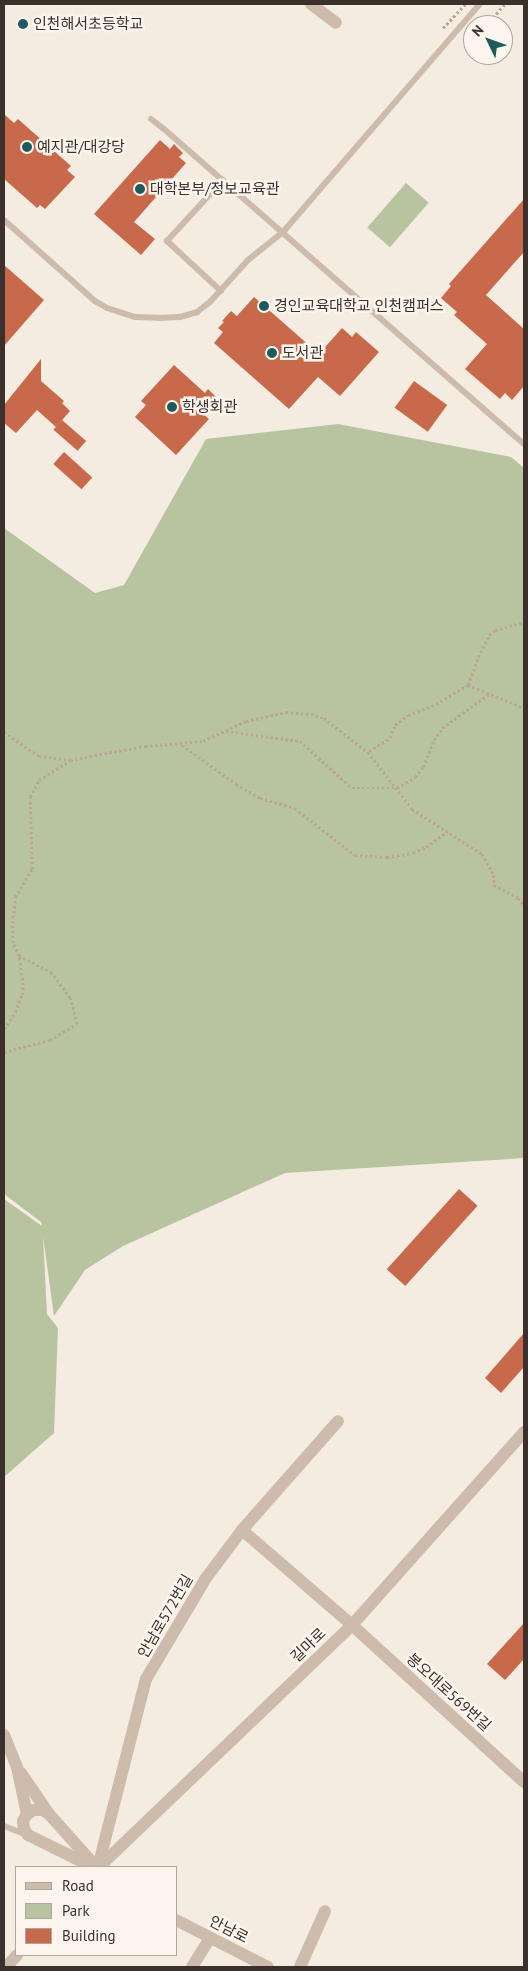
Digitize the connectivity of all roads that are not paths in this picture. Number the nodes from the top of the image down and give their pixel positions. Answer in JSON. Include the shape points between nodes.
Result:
{"nodes":[{"id":1,"x":311,"y":4,"type":"edge"},
{"id":2,"x":480,"y":4,"type":"edge"},
{"id":3,"x":336,"y":23,"type":"dead end"},
{"id":4,"x":151,"y":119,"type":"dead end"},
{"id":5,"x":223,"y":180,"type":"junction"},
{"id":6,"x":4,"y":220,"type":"edge"},
{"id":7,"x":283,"y":232,"type":"junction"},
{"id":8,"x":221,"y":291,"type":"junction"},
{"id":9,"x":524,"y":444,"type":"edge"},
{"id":10,"x":338,"y":1421,"type":"dead end"},
{"id":11,"x":524,"y":1432,"type":"edge"},
{"id":12,"x":242,"y":1530,"type":"junction"},
{"id":13,"x":352,"y":1625,"type":"junction"},
{"id":14,"x":4,"y":1735,"type":"edge"},
{"id":15,"x":17,"y":1767,"type":"junction"},
{"id":16,"x":524,"y":1782,"type":"edge"},
{"id":17,"x":28,"y":1814,"type":"junction"},
{"id":18,"x":51,"y":1817,"type":"junction"},
{"id":19,"x":4,"y":1826,"type":"edge"},
{"id":20,"x":31,"y":1837,"type":"junction"},
{"id":21,"x":94,"y":1866,"type":"edge"},
{"id":22,"x":95,"y":1866,"type":"edge"},
{"id":23,"x":96,"y":1866,"type":"edge"},
{"id":24,"x":97,"y":1866,"type":"edge"},
{"id":25,"x":324,"y":1911,"type":"dead end"},
{"id":26,"x":178,"y":1921,"type":"edge"},
{"id":27,"x":210,"y":1938,"type":"junction"},
{"id":28,"x":16,"y":1956,"type":"edge"},
{"id":29,"x":6,"y":1967,"type":"edge"},
{"id":30,"x":192,"y":1967,"type":"edge"},
{"id":31,"x":268,"y":1967,"type":"edge"},
{"id":32,"x":300,"y":1967,"type":"edge"}],
"edges":[{"from":1,"to":3,"type":"street"},
{"from":2,"to":7,"type":"lane"},
{"from":4,"to":5,"type":"lane"},
{"from":5,"to":7,"type":"lane"},
{"from":5,"to":8,"type":"lane","via":[[167,242]]},
{"from":6,"to":8,"type":"lane","via":[[107,308],[135,317],[180,317],[197,312]]},
{"from":7,"to":8,"type":"lane","via":[[248,260]]},
{"from":7,"to":9,"type":"lane"},
{"from":10,"to":12,"type":"street","name":"안남로572번길"},
{"from":11,"to":13,"type":"street","name":"길마로"},
{"from":12,"to":13,"type":"street","name":"봉오대로569번길"},
{"from":12,"to":23,"type":"street","name":"안남로572번길","via":[[206,1578],[146,1679]]},
{"from":13,"to":16,"type":"street","name":"봉오대로569번길"},
{"from":13,"to":24,"type":"street","name":"길마로"},
{"from":14,"to":15,"type":"street"},
{"from":15,"to":17,"type":"street"},
{"from":15,"to":18,"type":"street"},
{"from":17,"to":18,"type":"street","via":[[43,1810]]},
{"from":17,"to":20,"type":"street","via":[[23,1821],[24,1829]]},
{"from":18,"to":20,"type":"street","via":[[53,1827],[49,1835],[42,1839]]},
{"from":18,"to":22,"type":"street"},
{"from":19,"to":20,"type":"lane"},
{"from":20,"to":21,"type":"street"},
{"from":25,"to":32,"type":"street"},
{"from":26,"to":27,"type":"street","name":"안남로"},
{"from":27,"to":30,"type":"street"},
{"from":27,"to":31,"type":"street","name":"안남로"},
{"from":28,"to":29,"type":"street"}]}
